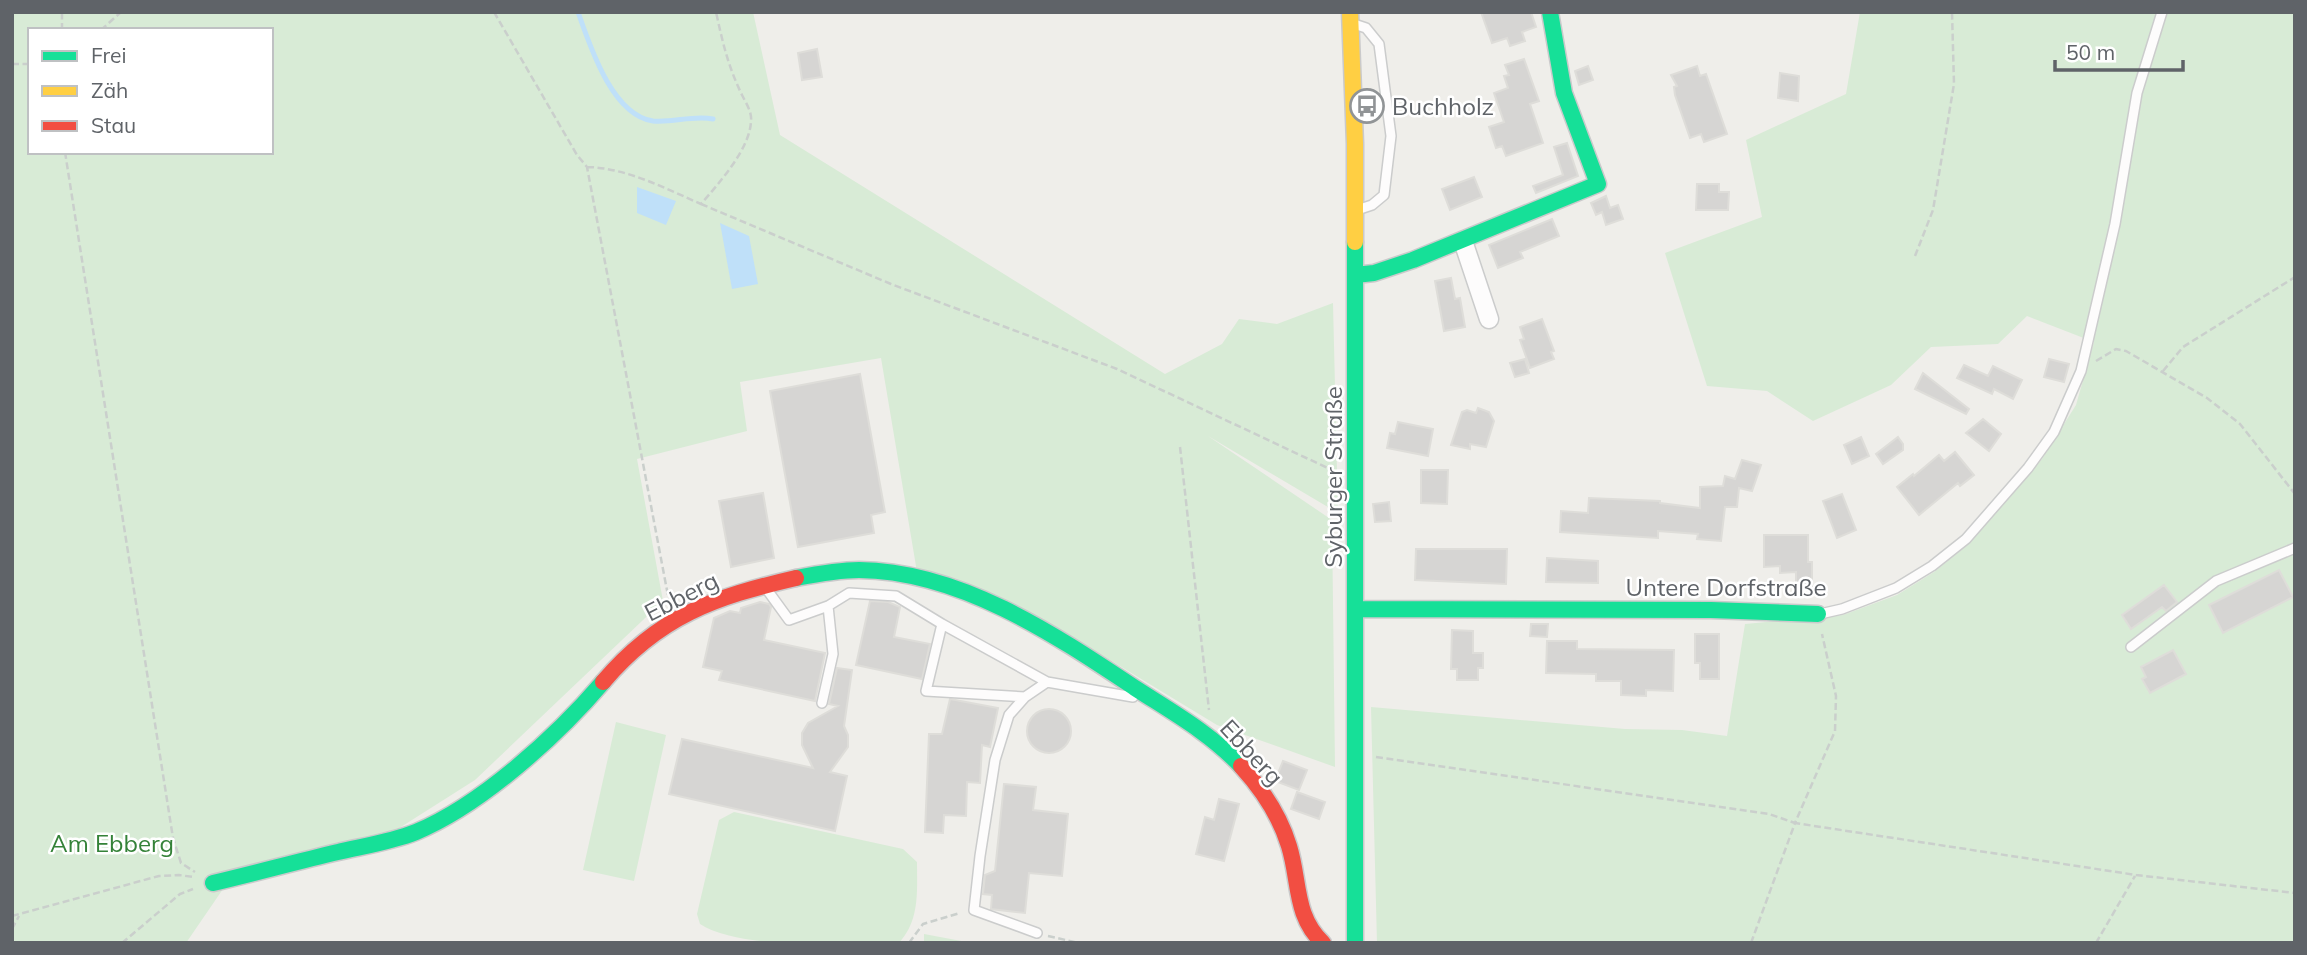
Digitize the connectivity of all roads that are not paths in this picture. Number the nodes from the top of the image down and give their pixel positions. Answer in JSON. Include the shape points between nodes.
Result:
{"nodes":[{"id":1,"x":1550,"y":12,"type":"edge"},
{"id":2,"x":2162,"y":12,"type":"edge"},
{"id":3,"x":1350,"y":18,"type":"edge"},
{"id":4,"x":1355,"y":210,"type":"junction"},
{"id":5,"x":1464,"y":241,"type":"junction"},
{"id":6,"x":1356,"y":275,"type":"junction"},
{"id":7,"x":1489,"y":319,"type":"dead end"},
{"id":8,"x":2295,"y":548,"type":"edge"},
{"id":9,"x":764,"y":586,"type":"junction"},
{"id":10,"x":828,"y":606,"type":"junction"},
{"id":11,"x":1355,"y":609,"type":"junction"},
{"id":12,"x":1818,"y":614,"type":"joint"},
{"id":13,"x":942,"y":624,"type":"junction"},
{"id":14,"x":2131,"y":647,"type":"dead end"},
{"id":15,"x":1047,"y":681,"type":"junction"},
{"id":16,"x":1025,"y":697,"type":"junction"},
{"id":17,"x":1152,"y":700,"type":"junction"},
{"id":18,"x":822,"y":703,"type":"dead end"},
{"id":19,"x":213,"y":883,"type":"road end"},
{"id":20,"x":1037,"y":933,"type":"road end"},
{"id":21,"x":1323,"y":943,"type":"edge"},
{"id":22,"x":1355,"y":943,"type":"edge"}],
"edges":[{"from":1,"to":5,"type":"street","via":[[1564,93],[1598,184]]},
{"from":2,"to":12,"type":"lane","name":"Untere Dorfstraße","via":[[2137,93],[2115,224],[2081,370],[2054,432],[1966,539],[1932,566],[1896,589],[1842,610]]},
{"from":3,"to":4,"type":"street","name":"Syburger Straße"},
{"from":3,"to":4,"type":"lane","via":[[1379,44],[1391,136],[1384,195]]},
{"from":4,"to":6,"type":"street","name":"Syburger Straße"},
{"from":5,"to":6,"type":"street","via":[[1387,269]]},
{"from":5,"to":7,"type":"street"},
{"from":6,"to":11,"type":"street","name":"Syburger Straße"},
{"from":8,"to":14,"type":"lane","via":[[2216,581]]},
{"from":9,"to":10,"type":"lane","via":[[789,620]]},
{"from":9,"to":17,"type":"street","name":"Ebberg","via":[[828,573],[873,571],[947,588],[1032,624]]},
{"from":9,"to":19,"type":"street","name":"Ebberg","via":[[716,599],[638,645],[525,757],[428,826],[386,842]]},
{"from":10,"to":13,"type":"lane","via":[[849,593],[896,596]]},
{"from":10,"to":18,"type":"lane","via":[[833,654]]},
{"from":11,"to":12,"type":"street","name":"Untere Dorfstraße"},
{"from":11,"to":22,"type":"street","name":"Syburger Straße"},
{"from":13,"to":15,"type":"lane"},
{"from":13,"to":16,"type":"lane","via":[[926,691]]},
{"from":15,"to":16,"type":"lane"},
{"from":15,"to":17,"type":"lane"},
{"from":16,"to":20,"type":"lane","via":[[1009,715],[995,760],[974,910]]},
{"from":17,"to":21,"type":"street","name":"Ebberg","via":[[1205,734],[1263,793],[1290,849],[1302,915]]}]}
